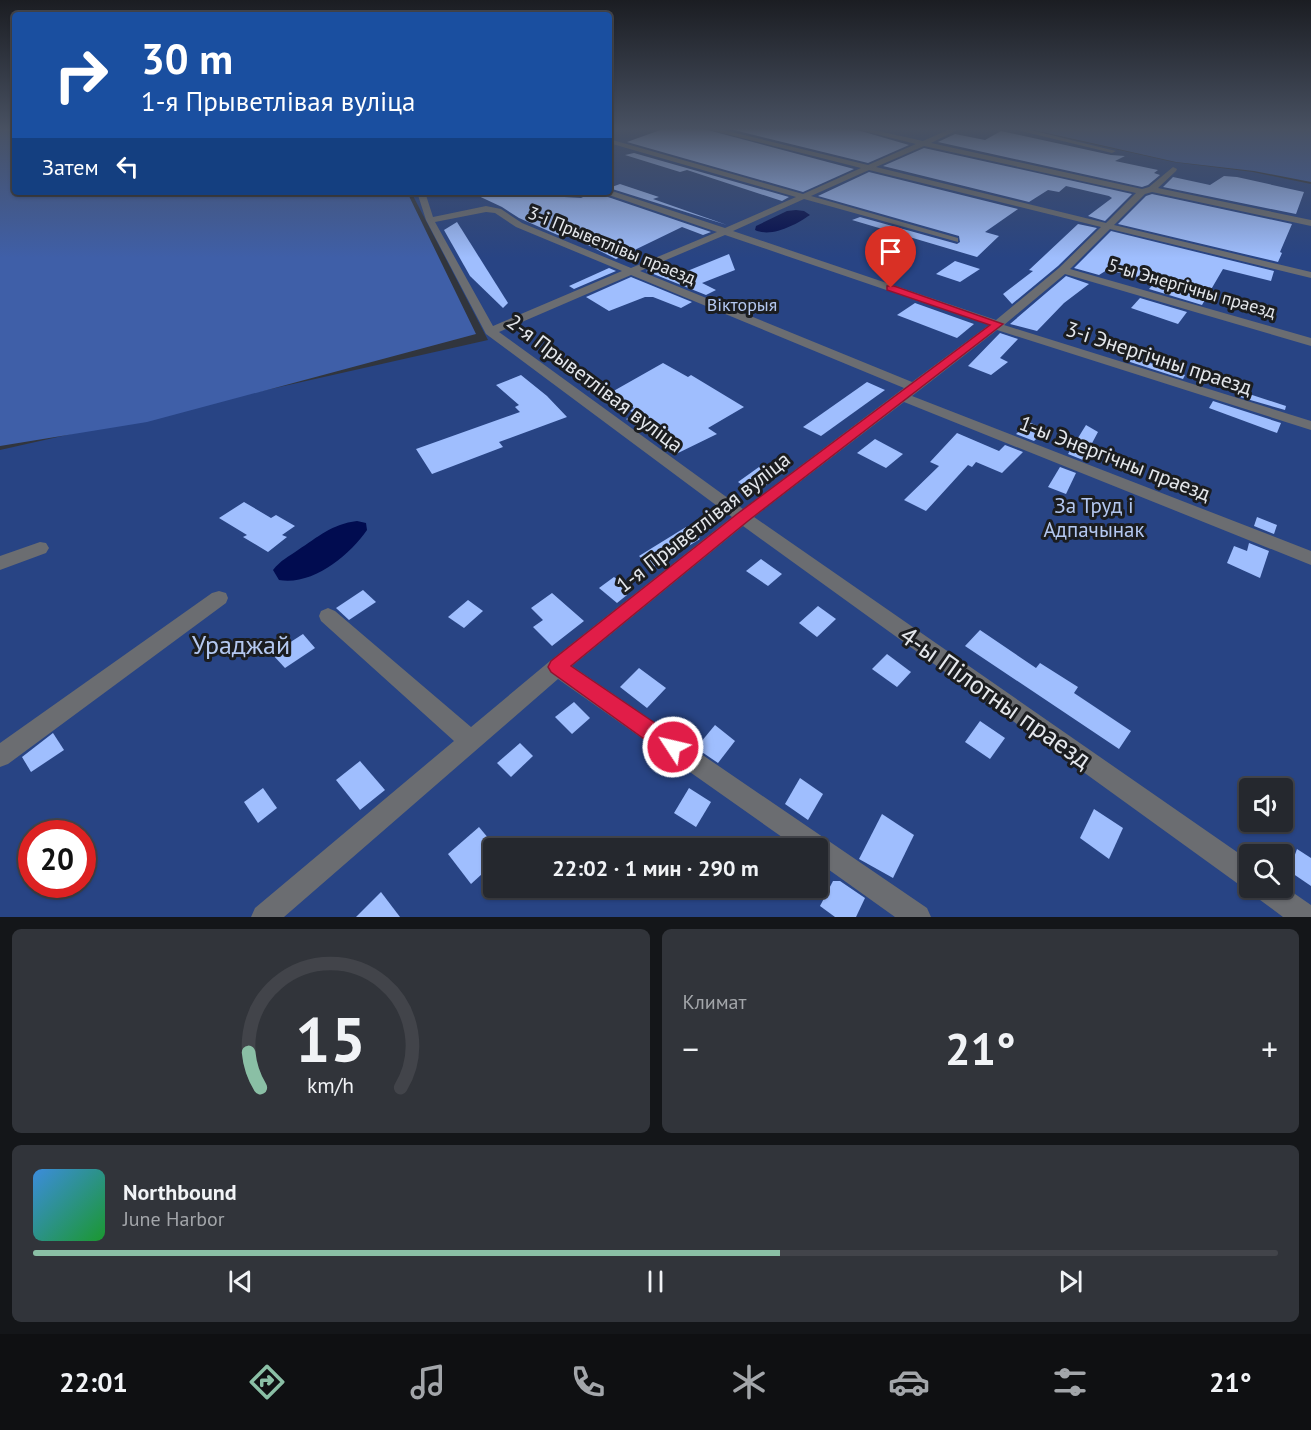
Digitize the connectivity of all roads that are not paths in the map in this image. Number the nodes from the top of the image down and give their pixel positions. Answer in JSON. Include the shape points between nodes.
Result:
{"nodes":[{"id":1,"x":715,"y":172,"type":"edge"},
{"id":2,"x":861,"y":172,"type":"edge"},
{"id":3,"x":885,"y":172,"type":"edge"},
{"id":4,"x":1059,"y":172,"type":"edge"},
{"id":5,"x":1170,"y":172,"type":"edge"},
{"id":6,"x":1147,"y":190,"type":"junction"},
{"id":7,"x":612,"y":193,"type":"edge"},
{"id":8,"x":422,"y":195,"type":"edge"},
{"id":9,"x":801,"y":197,"type":"junction"},
{"id":10,"x":430,"y":220,"type":"junction"},
{"id":11,"x":1311,"y":223,"type":"edge"},
{"id":12,"x":1106,"y":227,"type":"junction"},
{"id":13,"x":726,"y":231,"type":"junction"},
{"id":14,"x":955,"y":240,"type":"dead end"},
{"id":15,"x":1063,"y":270,"type":"junction"},
{"id":16,"x":633,"y":271,"type":"junction"},
{"id":17,"x":1311,"y":276,"type":"edge"},
{"id":18,"x":996,"y":325,"type":"junction"},
{"id":19,"x":490,"y":331,"type":"junction"},
{"id":20,"x":1311,"y":342,"type":"edge"},
{"id":21,"x":908,"y":392,"type":"junction"},
{"id":22,"x":1311,"y":426,"type":"edge"},
{"id":23,"x":743,"y":517,"type":"junction"},
{"id":24,"x":40,"y":548,"type":"dead end"},
{"id":25,"x":1311,"y":558,"type":"edge"},
{"id":26,"x":0,"y":563,"type":"edge"},
{"id":27,"x":219,"y":598,"type":"dead end"},
{"id":28,"x":328,"y":616,"type":"dead end"},
{"id":29,"x":557,"y":667,"type":"junction"},
{"id":30,"x":470,"y":740,"type":"junction"},
{"id":31,"x":0,"y":756,"type":"edge"},
{"id":32,"x":1239,"y":869,"type":"edge"},
{"id":33,"x":1279,"y":898,"type":"edge"},
{"id":34,"x":272,"y":914,"type":"edge"},
{"id":35,"x":918,"y":917,"type":"edge"},
{"id":36,"x":1305,"y":917,"type":"edge"}],
"edges":[{"from":1,"to":9,"type":"lane"},
{"from":2,"to":9,"type":"lane"},
{"from":3,"to":12,"type":"lane"},
{"from":4,"to":6,"type":"lane"},
{"from":5,"to":6,"type":"lane","name":"1-я Прыветлівая вуліца"},
{"from":6,"to":11,"type":"lane"},
{"from":6,"to":12,"type":"lane","name":"1-я Прыветлівая вуліца"},
{"from":7,"to":13,"type":"lane","name":"3-і Энергічны праезд"},
{"from":8,"to":10,"type":"lane","name":"2-я Прыветлівая вуліца"},
{"from":9,"to":13,"type":"lane"},
{"from":9,"to":14,"type":"lane"},
{"from":10,"to":16,"type":"lane","name":"3-і Прыветлівы праезд","via":[[486,209],[498,211],[519,225]]},
{"from":10,"to":19,"type":"lane","name":"2-я Прыветлівая вуліца"},
{"from":12,"to":15,"type":"lane","name":"1-я Прыветлівая вуліца"},
{"from":12,"to":17,"type":"lane"},
{"from":13,"to":16,"type":"lane"},
{"from":13,"to":18,"type":"lane","name":"3-і Энергічны праезд"},
{"from":15,"to":18,"type":"lane","name":"1-я Прыветлівая вуліца"},
{"from":15,"to":20,"type":"lane","name":"5-ы Энергічны праезд"},
{"from":16,"to":19,"type":"lane"},
{"from":16,"to":21,"type":"lane","name":"3-і Прыветлівы праезд"},
{"from":18,"to":21,"type":"lane","name":"1-я Прыветлівая вуліца"},
{"from":18,"to":22,"type":"lane","name":"3-і Энергічны праезд"},
{"from":19,"to":23,"type":"lane","name":"2-я Прыветлівая вуліца"},
{"from":21,"to":23,"type":"lane","name":"1-я Прыветлівая вуліца"},
{"from":21,"to":25,"type":"lane","name":"1-ы Энергічны праезд"},
{"from":23,"to":29,"type":"lane","name":"1-я Прыветлівая вуліца"},
{"from":23,"to":32,"type":"lane","name":"4-ы Пілотны праезд"},
{"from":24,"to":26,"type":"lane"},
{"from":27,"to":31,"type":"lane"},
{"from":28,"to":30,"type":"lane"},
{"from":29,"to":30,"type":"lane","name":"1-я Прыветлівая вуліца"},
{"from":29,"to":35,"type":"lane"},
{"from":30,"to":34,"type":"lane","name":"1-я Прыветлівая вуліца"},
{"from":33,"to":36,"type":"lane"}]}
